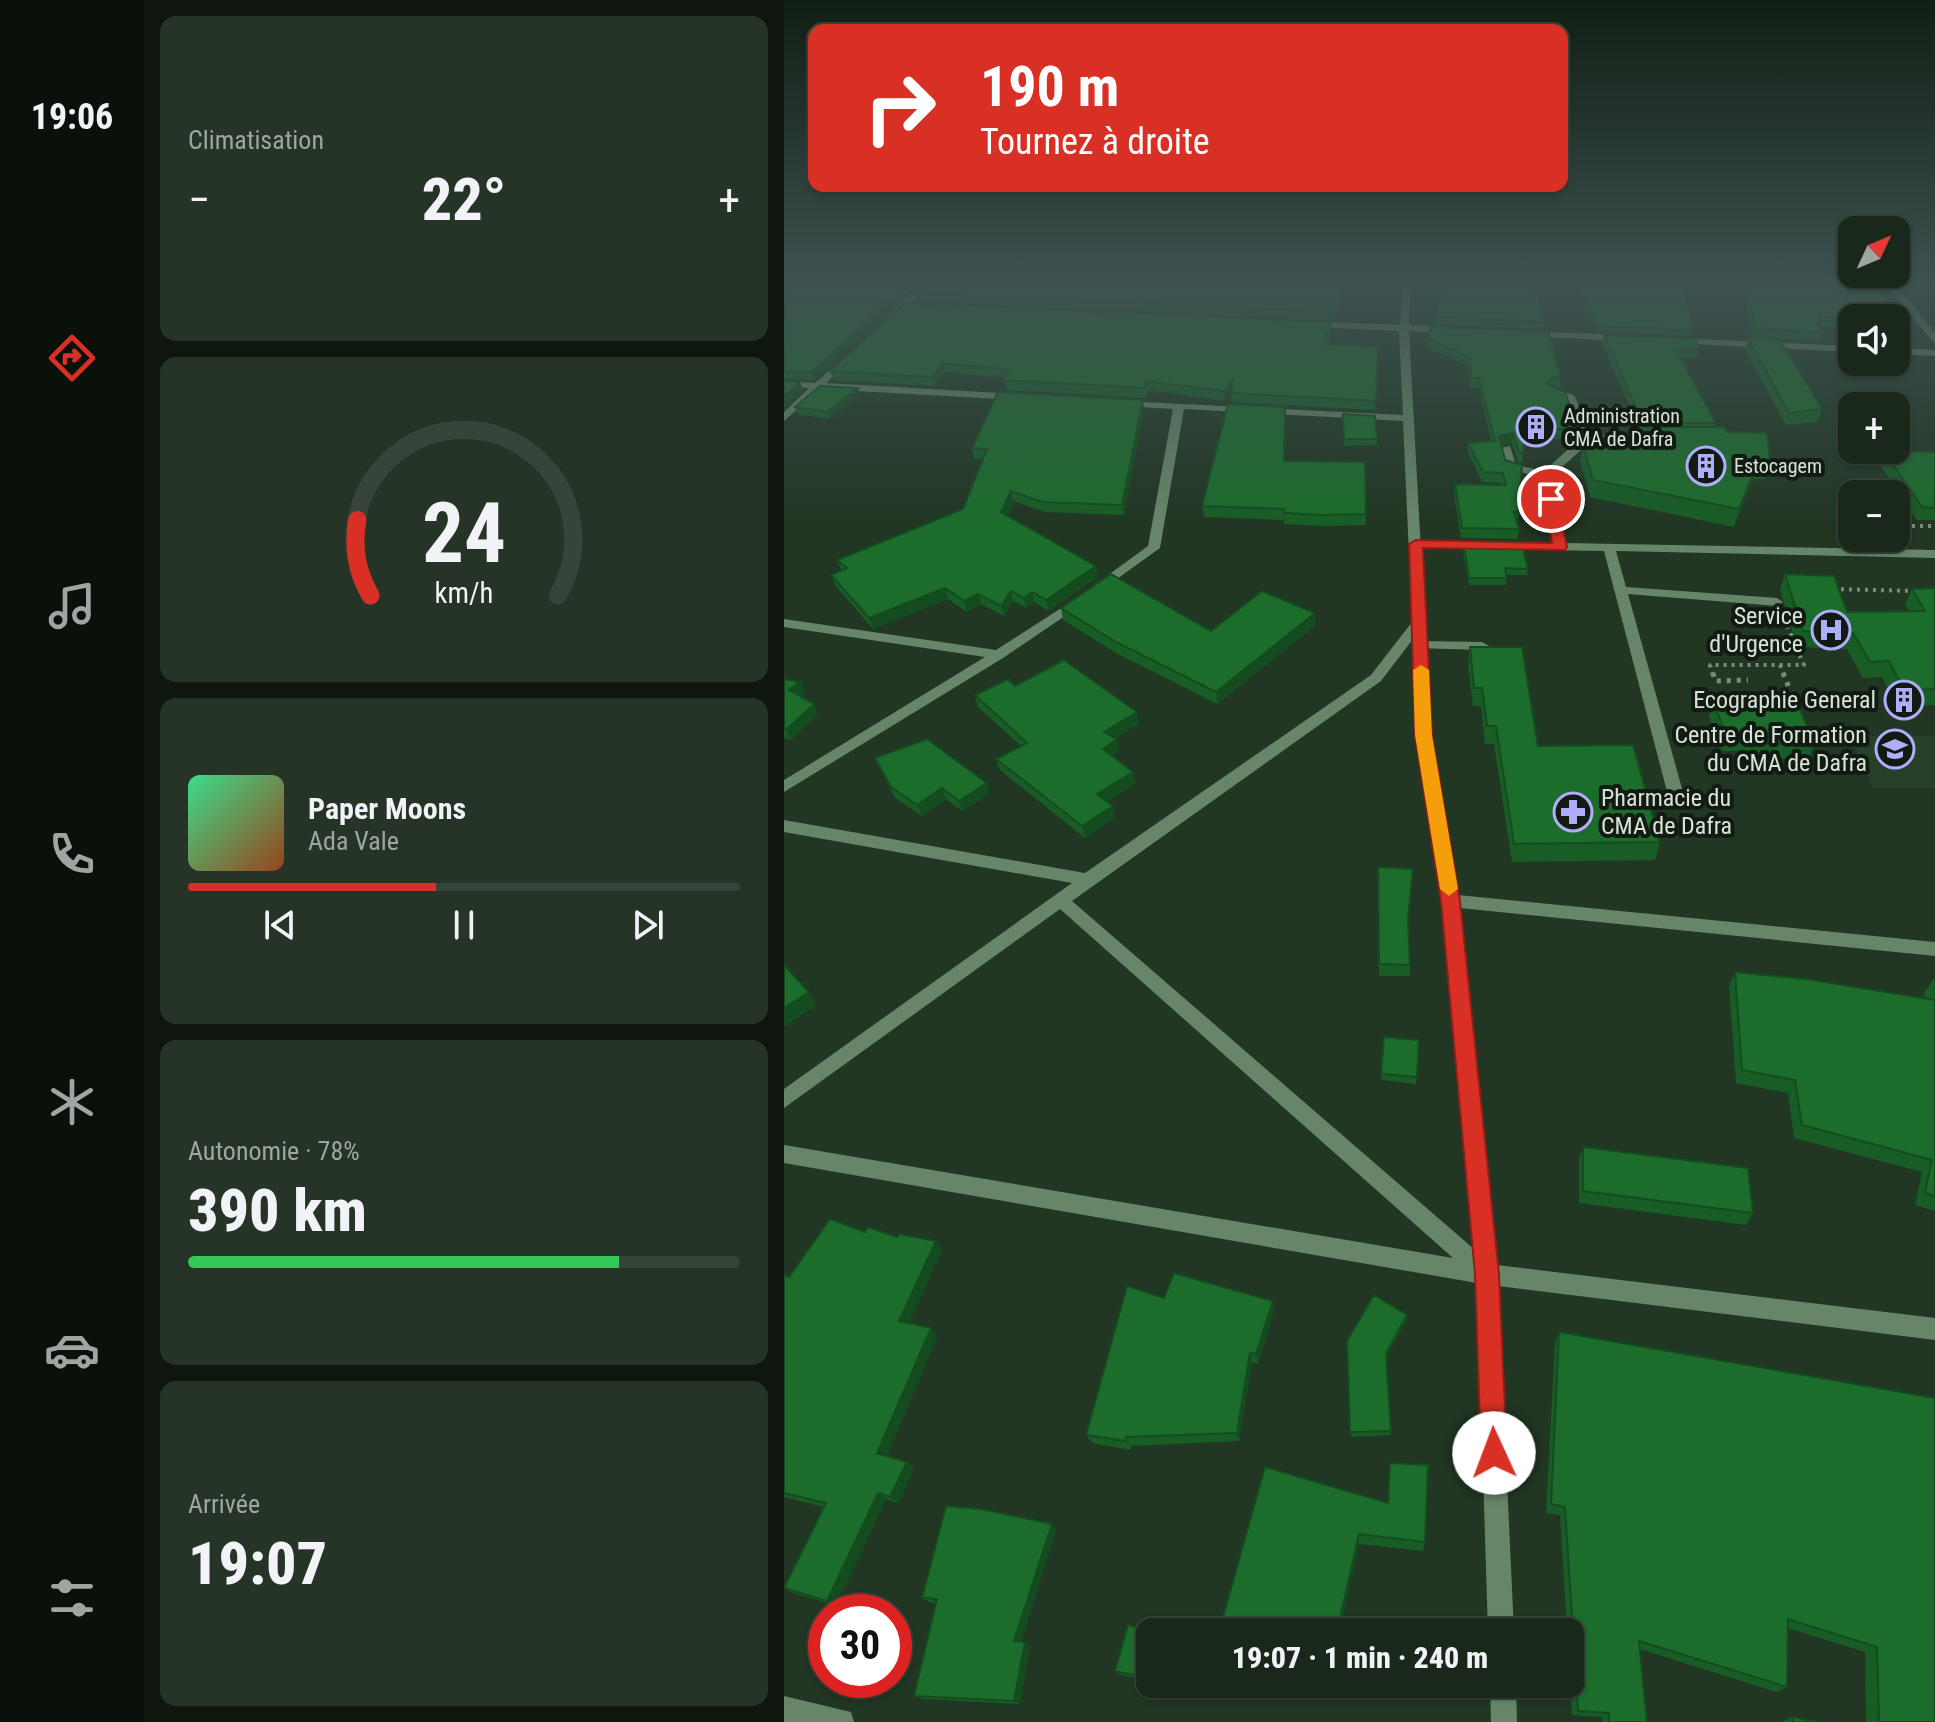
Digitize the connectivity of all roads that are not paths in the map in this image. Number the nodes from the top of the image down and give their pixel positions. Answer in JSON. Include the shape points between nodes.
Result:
{"nodes":[{"id":1,"x":842,"y":362,"type":"edge"},
{"id":2,"x":1406,"y":362,"type":"edge"},
{"id":3,"x":784,"y":384,"type":"edge"},
{"id":4,"x":817,"y":386,"type":"junction"},
{"id":5,"x":1553,"y":392,"type":"edge"},
{"id":6,"x":1037,"y":398,"type":"edge"},
{"id":7,"x":1116,"y":402,"type":"edge"},
{"id":8,"x":1179,"y":406,"type":"junction"},
{"id":9,"x":784,"y":418,"type":"edge"},
{"id":10,"x":1410,"y":418,"type":"junction"},
{"id":11,"x":1588,"y":438,"type":"junction"},
{"id":12,"x":1676,"y":438,"type":"edge"},
{"id":13,"x":1506,"y":448,"type":"edge"},
{"id":14,"x":1546,"y":475,"type":"junction"},
{"id":15,"x":1416,"y":544,"type":"junction"},
{"id":16,"x":1560,"y":547,"type":"junction"},
{"id":17,"x":1609,"y":548,"type":"junction"},
{"id":18,"x":1935,"y":554,"type":"edge"},
{"id":19,"x":1621,"y":590,"type":"junction"},
{"id":20,"x":1780,"y":608,"type":"road end"},
{"id":21,"x":1419,"y":622,"type":"junction"},
{"id":22,"x":784,"y":623,"type":"edge"},
{"id":23,"x":1420,"y":645,"type":"junction"},
{"id":24,"x":1482,"y":646,"type":"edge"},
{"id":25,"x":998,"y":655,"type":"junction"},
{"id":26,"x":784,"y":787,"type":"edge"},
{"id":27,"x":1678,"y":803,"type":"dead end"},
{"id":28,"x":784,"y":826,"type":"edge"},
{"id":29,"x":1088,"y":880,"type":"junction"},
{"id":30,"x":1060,"y":900,"type":"junction"},
{"id":31,"x":1451,"y":901,"type":"junction"},
{"id":32,"x":1935,"y":949,"type":"edge"},
{"id":33,"x":784,"y":1100,"type":"edge"},
{"id":34,"x":784,"y":1154,"type":"edge"},
{"id":35,"x":1487,"y":1274,"type":"junction"},
{"id":36,"x":1935,"y":1329,"type":"edge"},
{"id":37,"x":1500,"y":1618,"type":"edge"},
{"id":38,"x":1503,"y":1698,"type":"edge"},
{"id":39,"x":784,"y":1709,"type":"edge"},
{"id":40,"x":841,"y":1722,"type":"edge"},
{"id":41,"x":1504,"y":1722,"type":"edge"}],
"edges":[{"from":1,"to":4,"type":"street"},
{"from":2,"to":10,"type":"street"},
{"from":3,"to":4,"type":"street"},
{"from":4,"to":6,"type":"street"},
{"from":4,"to":9,"type":"street"},
{"from":5,"to":11,"type":"street","via":[[1570,397]]},
{"from":7,"to":8,"type":"street"},
{"from":8,"to":10,"type":"street"},
{"from":8,"to":25,"type":"street","via":[[1154,548]]},
{"from":10,"to":15,"type":"street"},
{"from":11,"to":12,"type":"street"},
{"from":11,"to":14,"type":"street"},
{"from":13,"to":14,"type":"street","via":[[1511,467]]},
{"from":14,"to":16,"type":"street"},
{"from":15,"to":16,"type":"street"},
{"from":15,"to":21,"type":"street"},
{"from":16,"to":17,"type":"street"},
{"from":17,"to":18,"type":"street"},
{"from":17,"to":19,"type":"street"},
{"from":19,"to":20,"type":"street"},
{"from":19,"to":27,"type":"street"},
{"from":21,"to":23,"type":"street"},
{"from":21,"to":29,"type":"street","via":[[1376,678]]},
{"from":22,"to":25,"type":"street"},
{"from":23,"to":24,"type":"street"},
{"from":23,"to":31,"type":"street","via":[[1424,735]]},
{"from":25,"to":26,"type":"street"},
{"from":28,"to":29,"type":"street"},
{"from":29,"to":30,"type":"street"},
{"from":30,"to":33,"type":"street"},
{"from":30,"to":35,"type":"street"},
{"from":31,"to":32,"type":"street"},
{"from":31,"to":35,"type":"street"},
{"from":34,"to":35,"type":"street"},
{"from":35,"to":36,"type":"street"},
{"from":35,"to":37,"type":"street"},
{"from":38,"to":41,"type":"street"},
{"from":39,"to":40,"type":"street"}]}
